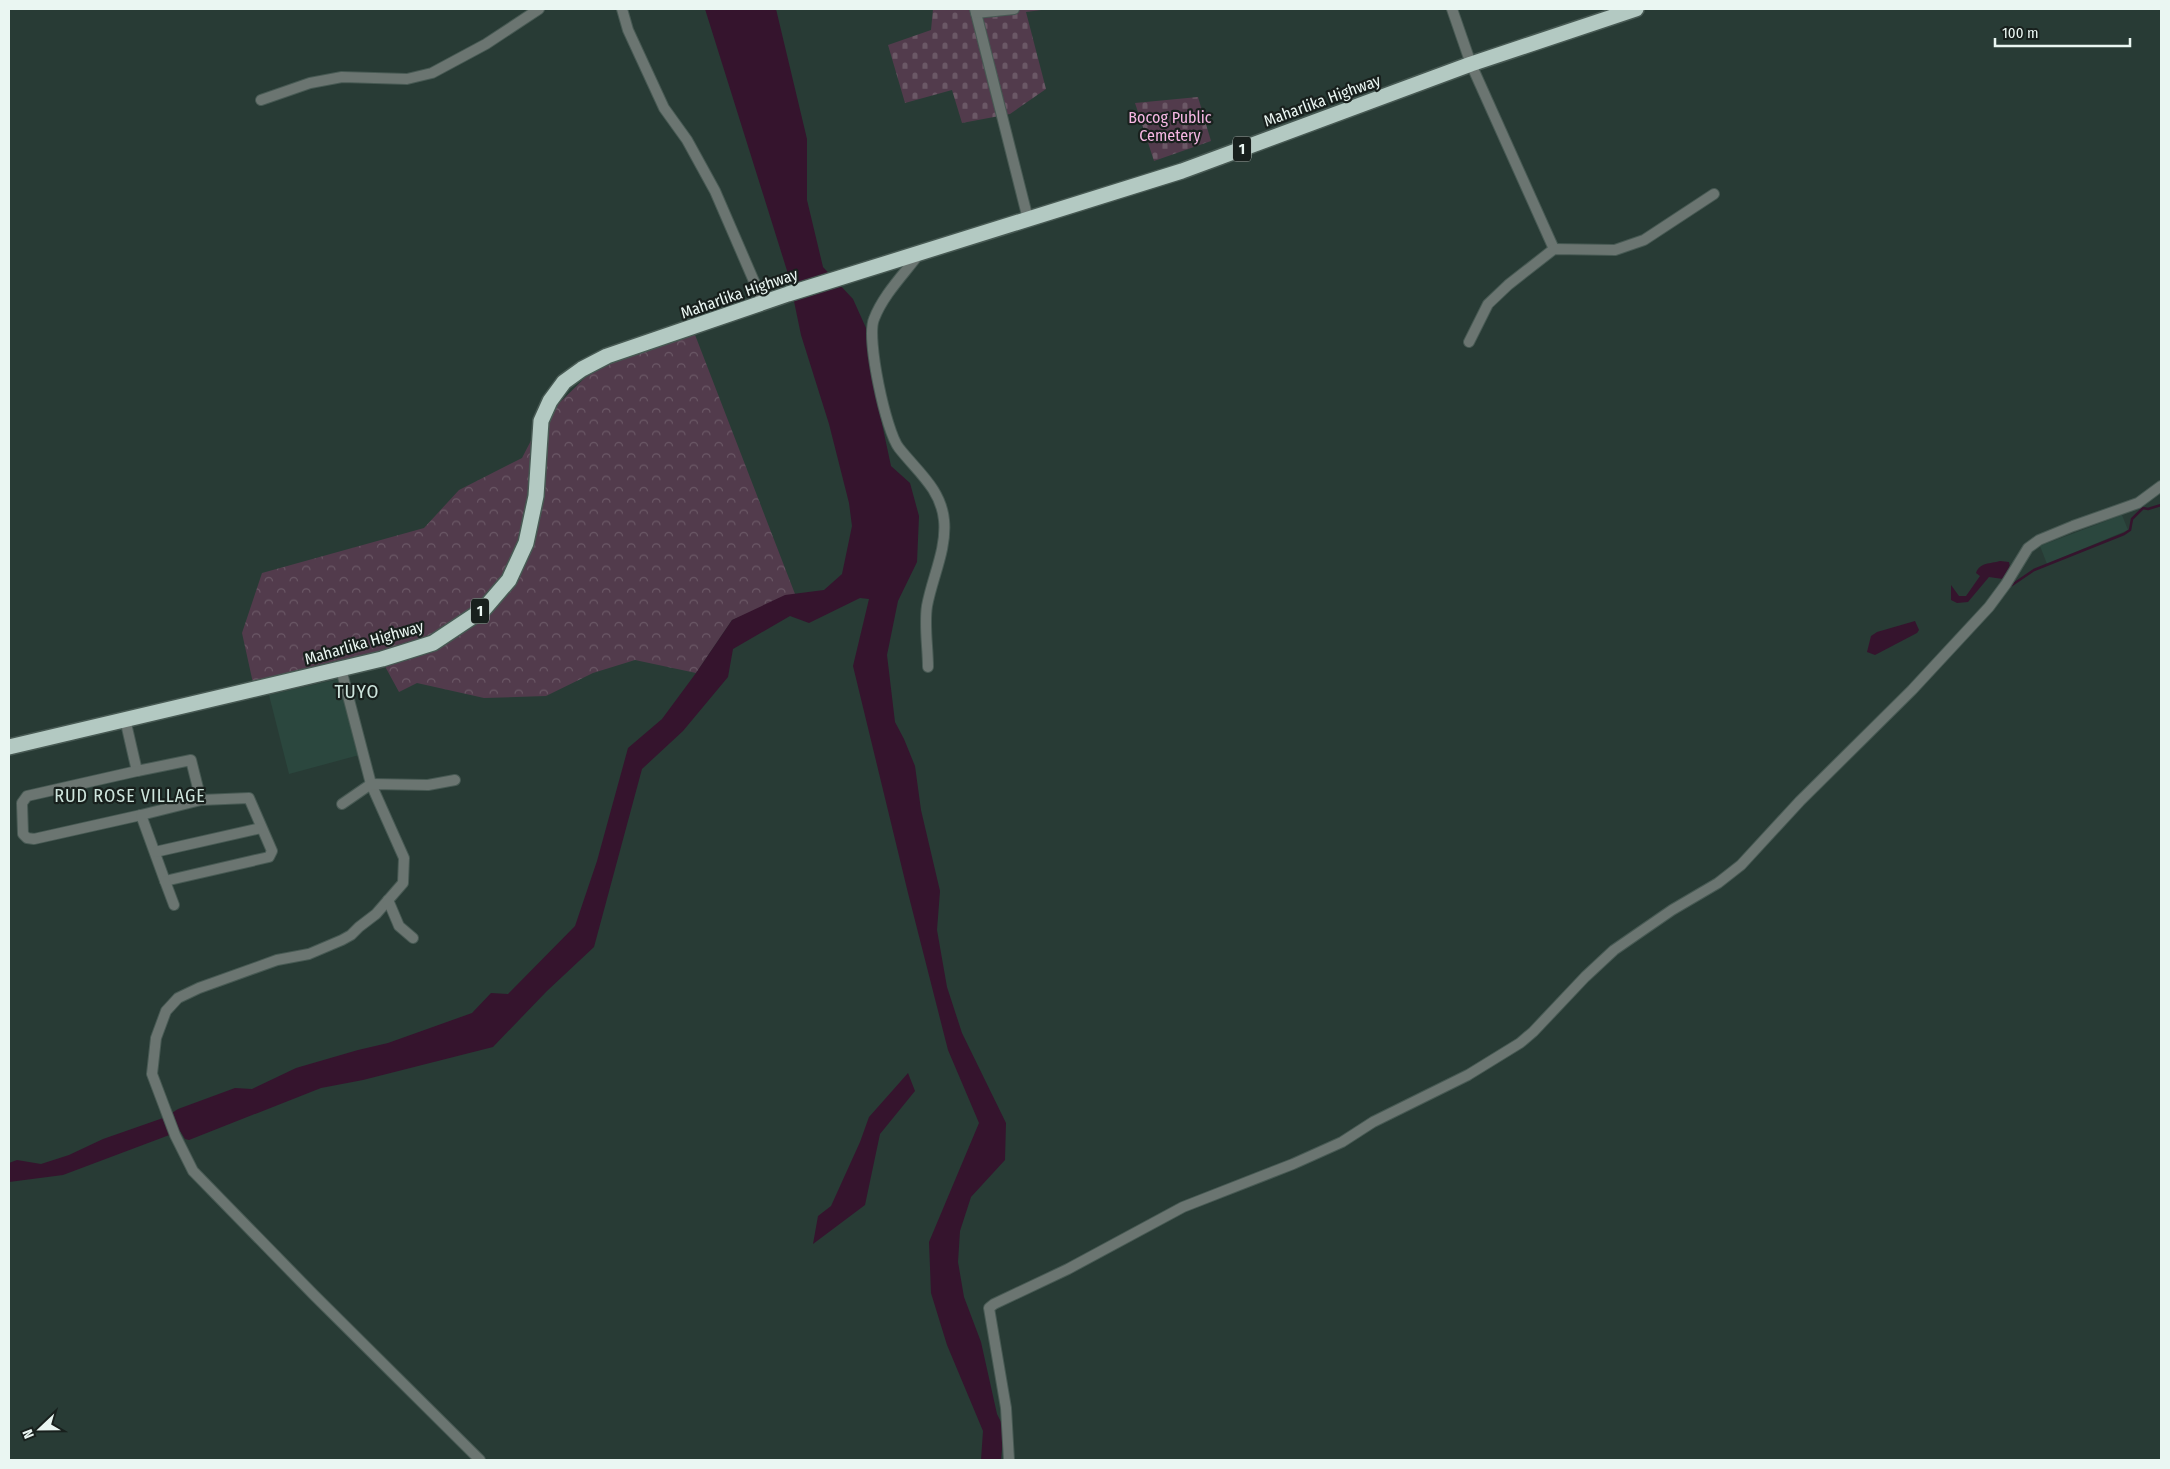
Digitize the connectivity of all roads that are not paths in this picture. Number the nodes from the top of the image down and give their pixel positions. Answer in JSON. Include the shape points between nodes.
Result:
{"nodes":[{"id":1,"x":539,"y":9,"type":"edge"},
{"id":2,"x":1014,"y":9,"type":"edge"},
{"id":3,"x":1452,"y":9,"type":"edge"},
{"id":4,"x":1636,"y":9,"type":"edge"},
{"id":5,"x":620,"y":10,"type":"edge"},
{"id":6,"x":976,"y":11,"type":"edge"},
{"id":7,"x":1471,"y":64,"type":"junction"},
{"id":8,"x":261,"y":100,"type":"dead end"},
{"id":9,"x":1714,"y":194,"type":"dead end"},
{"id":10,"x":1028,"y":219,"type":"junction"},
{"id":11,"x":1554,"y":249,"type":"junction"},
{"id":12,"x":920,"y":252,"type":"junction"},
{"id":13,"x":763,"y":302,"type":"junction"},
{"id":14,"x":1470,"y":342,"type":"dead end"},
{"id":15,"x":2161,"y":486,"type":"edge"},
{"id":16,"x":928,"y":667,"type":"dead end"},
{"id":17,"x":341,"y":669,"type":"junction"},
{"id":18,"x":124,"y":719,"type":"junction"},
{"id":19,"x":9,"y":747,"type":"edge"},
{"id":20,"x":137,"y":771,"type":"junction"},
{"id":21,"x":454,"y":780,"type":"dead end"},
{"id":22,"x":371,"y":784,"type":"junction"},
{"id":23,"x":201,"y":800,"type":"junction"},
{"id":24,"x":342,"y":804,"type":"dead end"},
{"id":25,"x":141,"y":815,"type":"junction"},
{"id":26,"x":262,"y":828,"type":"junction"},
{"id":27,"x":154,"y":852,"type":"junction"},
{"id":28,"x":165,"y":881,"type":"junction"},
{"id":29,"x":388,"y":900,"type":"junction"},
{"id":30,"x":174,"y":905,"type":"dead end"},
{"id":31,"x":413,"y":938,"type":"dead end"},
{"id":32,"x":480,"y":1460,"type":"edge"},
{"id":33,"x":1009,"y":1460,"type":"edge"}],
"edges":[{"from":1,"to":8,"type":"street","via":[[486,44],[432,73],[407,79],[342,77],[310,83]]},
{"from":2,"to":6,"type":"street"},
{"from":3,"to":7,"type":"street"},
{"from":4,"to":7,"type":"highway","name":"Maharlika Highway","number":"1"},
{"from":5,"to":13,"type":"street","via":[[664,108],[687,140],[715,191]]},
{"from":6,"to":10,"type":"street"},
{"from":7,"to":10,"type":"highway","name":"Maharlika Highway","number":"1","via":[[1182,171]]},
{"from":7,"to":11,"type":"street"},
{"from":9,"to":11,"type":"street","via":[[1644,240],[1615,250]]},
{"from":10,"to":12,"type":"highway","name":"Maharlika Highway","number":"1"},
{"from":11,"to":14,"type":"street","via":[[1488,304]]},
{"from":12,"to":13,"type":"highway","name":"Maharlika Highway","number":"1"},
{"from":12,"to":16,"type":"street","via":[[885,299],[873,320],[871,337],[889,429],[897,446],[932,485],[944,522],[927,608]]},
{"from":13,"to":17,"type":"highway","name":"Maharlika Highway","number":"1","via":[[608,356],[564,382],[541,421],[536,496],[526,543],[509,580],[484,609],[433,643]]},
{"from":15,"to":33,"type":"street","via":[[2138,503],[2058,532],[2028,548],[1989,607],[1741,865],[1614,950],[1520,1043],[1468,1075],[1373,1122],[1342,1142],[1183,1207],[989,1308],[1006,1408]]},
{"from":17,"to":18,"type":"highway","name":"Maharlika Highway","number":"1"},
{"from":17,"to":22,"type":"street"},
{"from":18,"to":19,"type":"highway","name":"Maharlika Highway","number":"1"},
{"from":18,"to":20,"type":"street"},
{"from":20,"to":23,"type":"street","via":[[191,760]]},
{"from":20,"to":25,"type":"street","via":[[27,796],[22,803],[23,834],[34,839]]},
{"from":21,"to":22,"type":"street","via":[[428,785]]},
{"from":22,"to":24,"type":"street"},
{"from":22,"to":29,"type":"street","via":[[404,858],[403,882]]},
{"from":23,"to":25,"type":"street"},
{"from":23,"to":26,"type":"street","via":[[249,798]]},
{"from":25,"to":27,"type":"street"},
{"from":26,"to":27,"type":"street"},
{"from":26,"to":28,"type":"street","via":[[272,851],[269,858]]},
{"from":27,"to":28,"type":"street"},
{"from":28,"to":30,"type":"street"},
{"from":29,"to":31,"type":"street","via":[[398,926]]},
{"from":29,"to":32,"type":"street","via":[[376,914],[342,940],[309,954],[277,960],[178,998],[166,1011],[156,1038],[152,1074],[175,1135],[193,1171]]}]}
